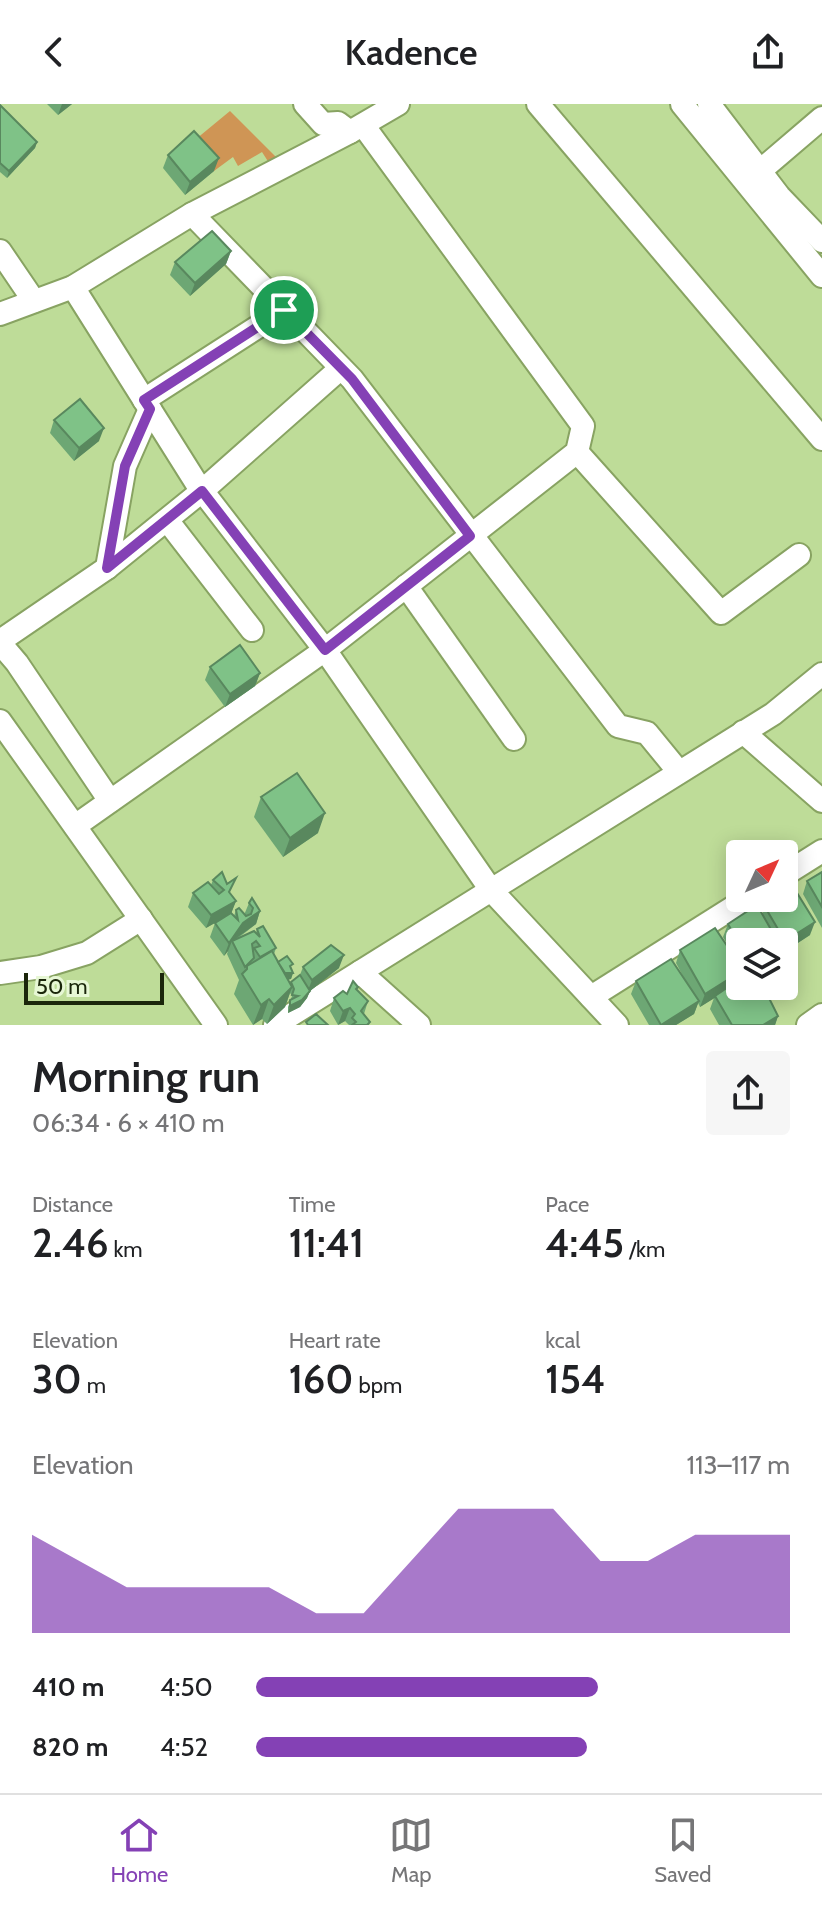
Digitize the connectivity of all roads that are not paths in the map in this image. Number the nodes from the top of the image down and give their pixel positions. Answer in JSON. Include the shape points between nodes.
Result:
{"nodes":[{"id":1,"x":305,"y":104,"type":"edge"},
{"id":2,"x":398,"y":104,"type":"edge"},
{"id":3,"x":538,"y":104,"type":"edge"},
{"id":4,"x":682,"y":104,"type":"edge"},
{"id":5,"x":709,"y":104,"type":"edge"},
{"id":6,"x":822,"y":118,"type":"edge"},
{"id":7,"x":346,"y":121,"type":"edge"},
{"id":8,"x":760,"y":171,"type":"junction"},
{"id":9,"x":192,"y":214,"type":"junction"},
{"id":10,"x":822,"y":241,"type":"edge"},
{"id":11,"x":0,"y":251,"type":"edge"},
{"id":12,"x":822,"y":276,"type":"edge"},
{"id":13,"x":73,"y":287,"type":"junction"},
{"id":14,"x":34,"y":301,"type":"junction"},
{"id":15,"x":284,"y":310,"type":"junction"},
{"id":16,"x":0,"y":314,"type":"edge"},
{"id":17,"x":341,"y":368,"type":"junction"},
{"id":18,"x":147,"y":404,"type":"junction"},
{"id":19,"x":822,"y":439,"type":"edge"},
{"id":20,"x":577,"y":452,"type":"junction"},
{"id":21,"x":202,"y":491,"type":"junction"},
{"id":22,"x":167,"y":520,"type":"junction"},
{"id":23,"x":470,"y":536,"type":"junction"},
{"id":24,"x":799,"y":555,"type":"dead end"},
{"id":25,"x":107,"y":568,"type":"junction"},
{"id":26,"x":406,"y":586,"type":"junction"},
{"id":27,"x":252,"y":630,"type":"dead end"},
{"id":28,"x":0,"y":642,"type":"edge"},
{"id":29,"x":325,"y":650,"type":"junction"},
{"id":30,"x":822,"y":674,"type":"edge"},
{"id":31,"x":0,"y":721,"type":"edge"},
{"id":32,"x":743,"y":732,"type":"junction"},
{"id":33,"x":514,"y":739,"type":"dead end"},
{"id":34,"x":679,"y":772,"type":"junction"},
{"id":35,"x":110,"y":801,"type":"junction"},
{"id":36,"x":822,"y":801,"type":"edge"},
{"id":37,"x":75,"y":826,"type":"junction"},
{"id":38,"x":822,"y":851,"type":"edge"},
{"id":39,"x":798,"y":866,"type":"edge"},
{"id":40,"x":491,"y":890,"type":"junction"},
{"id":41,"x":726,"y":912,"type":"edge"},
{"id":42,"x":141,"y":919,"type":"junction"},
{"id":43,"x":360,"y":972,"type":"junction"},
{"id":44,"x":0,"y":973,"type":"edge"},
{"id":45,"x":591,"y":997,"type":"junction"},
{"id":46,"x":822,"y":1015,"type":"edge"},
{"id":47,"x":216,"y":1025,"type":"edge"},
{"id":48,"x":275,"y":1025,"type":"edge"},
{"id":49,"x":419,"y":1025,"type":"edge"},
{"id":50,"x":617,"y":1025,"type":"edge"},
{"id":51,"x":808,"y":1025,"type":"edge"}],
"edges":[{"from":1,"to":7,"type":"street","via":[[323,124]]},
{"from":2,"to":7,"type":"street"},
{"from":3,"to":19,"type":"street"},
{"from":4,"to":12,"type":"street"},
{"from":5,"to":8,"type":"street"},
{"from":6,"to":8,"type":"street"},
{"from":7,"to":9,"type":"street"},
{"from":7,"to":20,"type":"street","via":[[583,426]]},
{"from":8,"to":10,"type":"street"},
{"from":9,"to":13,"type":"street"},
{"from":9,"to":15,"type":"street"},
{"from":11,"to":14,"type":"street"},
{"from":13,"to":14,"type":"street"},
{"from":13,"to":18,"type":"street"},
{"from":14,"to":16,"type":"street"},
{"from":15,"to":17,"type":"street"},
{"from":15,"to":18,"type":"street"},
{"from":17,"to":21,"type":"street"},
{"from":17,"to":23,"type":"street"},
{"from":18,"to":21,"type":"street"},
{"from":18,"to":25,"type":"street","via":[[125,466]]},
{"from":20,"to":23,"type":"street"},
{"from":20,"to":24,"type":"street","via":[[721,613]]},
{"from":21,"to":22,"type":"street"},
{"from":21,"to":29,"type":"street"},
{"from":22,"to":25,"type":"street"},
{"from":22,"to":27,"type":"street"},
{"from":23,"to":26,"type":"street"},
{"from":23,"to":34,"type":"street","via":[[618,726],[647,733]]},
{"from":25,"to":28,"type":"street"},
{"from":26,"to":29,"type":"street"},
{"from":26,"to":33,"type":"street"},
{"from":28,"to":35,"type":"street"},
{"from":29,"to":35,"type":"street"},
{"from":29,"to":40,"type":"street"},
{"from":30,"to":32,"type":"street"},
{"from":31,"to":37,"type":"street"},
{"from":32,"to":34,"type":"street"},
{"from":32,"to":36,"type":"street"},
{"from":34,"to":40,"type":"street"},
{"from":35,"to":37,"type":"street"},
{"from":37,"to":42,"type":"street"},
{"from":38,"to":39,"type":"street"},
{"from":40,"to":43,"type":"street"},
{"from":40,"to":45,"type":"street"},
{"from":41,"to":45,"type":"street"},
{"from":42,"to":44,"type":"street","via":[[87,953]]},
{"from":42,"to":47,"type":"street"},
{"from":43,"to":48,"type":"street"},
{"from":43,"to":49,"type":"street"},
{"from":45,"to":50,"type":"street"},
{"from":46,"to":51,"type":"street"}]}
